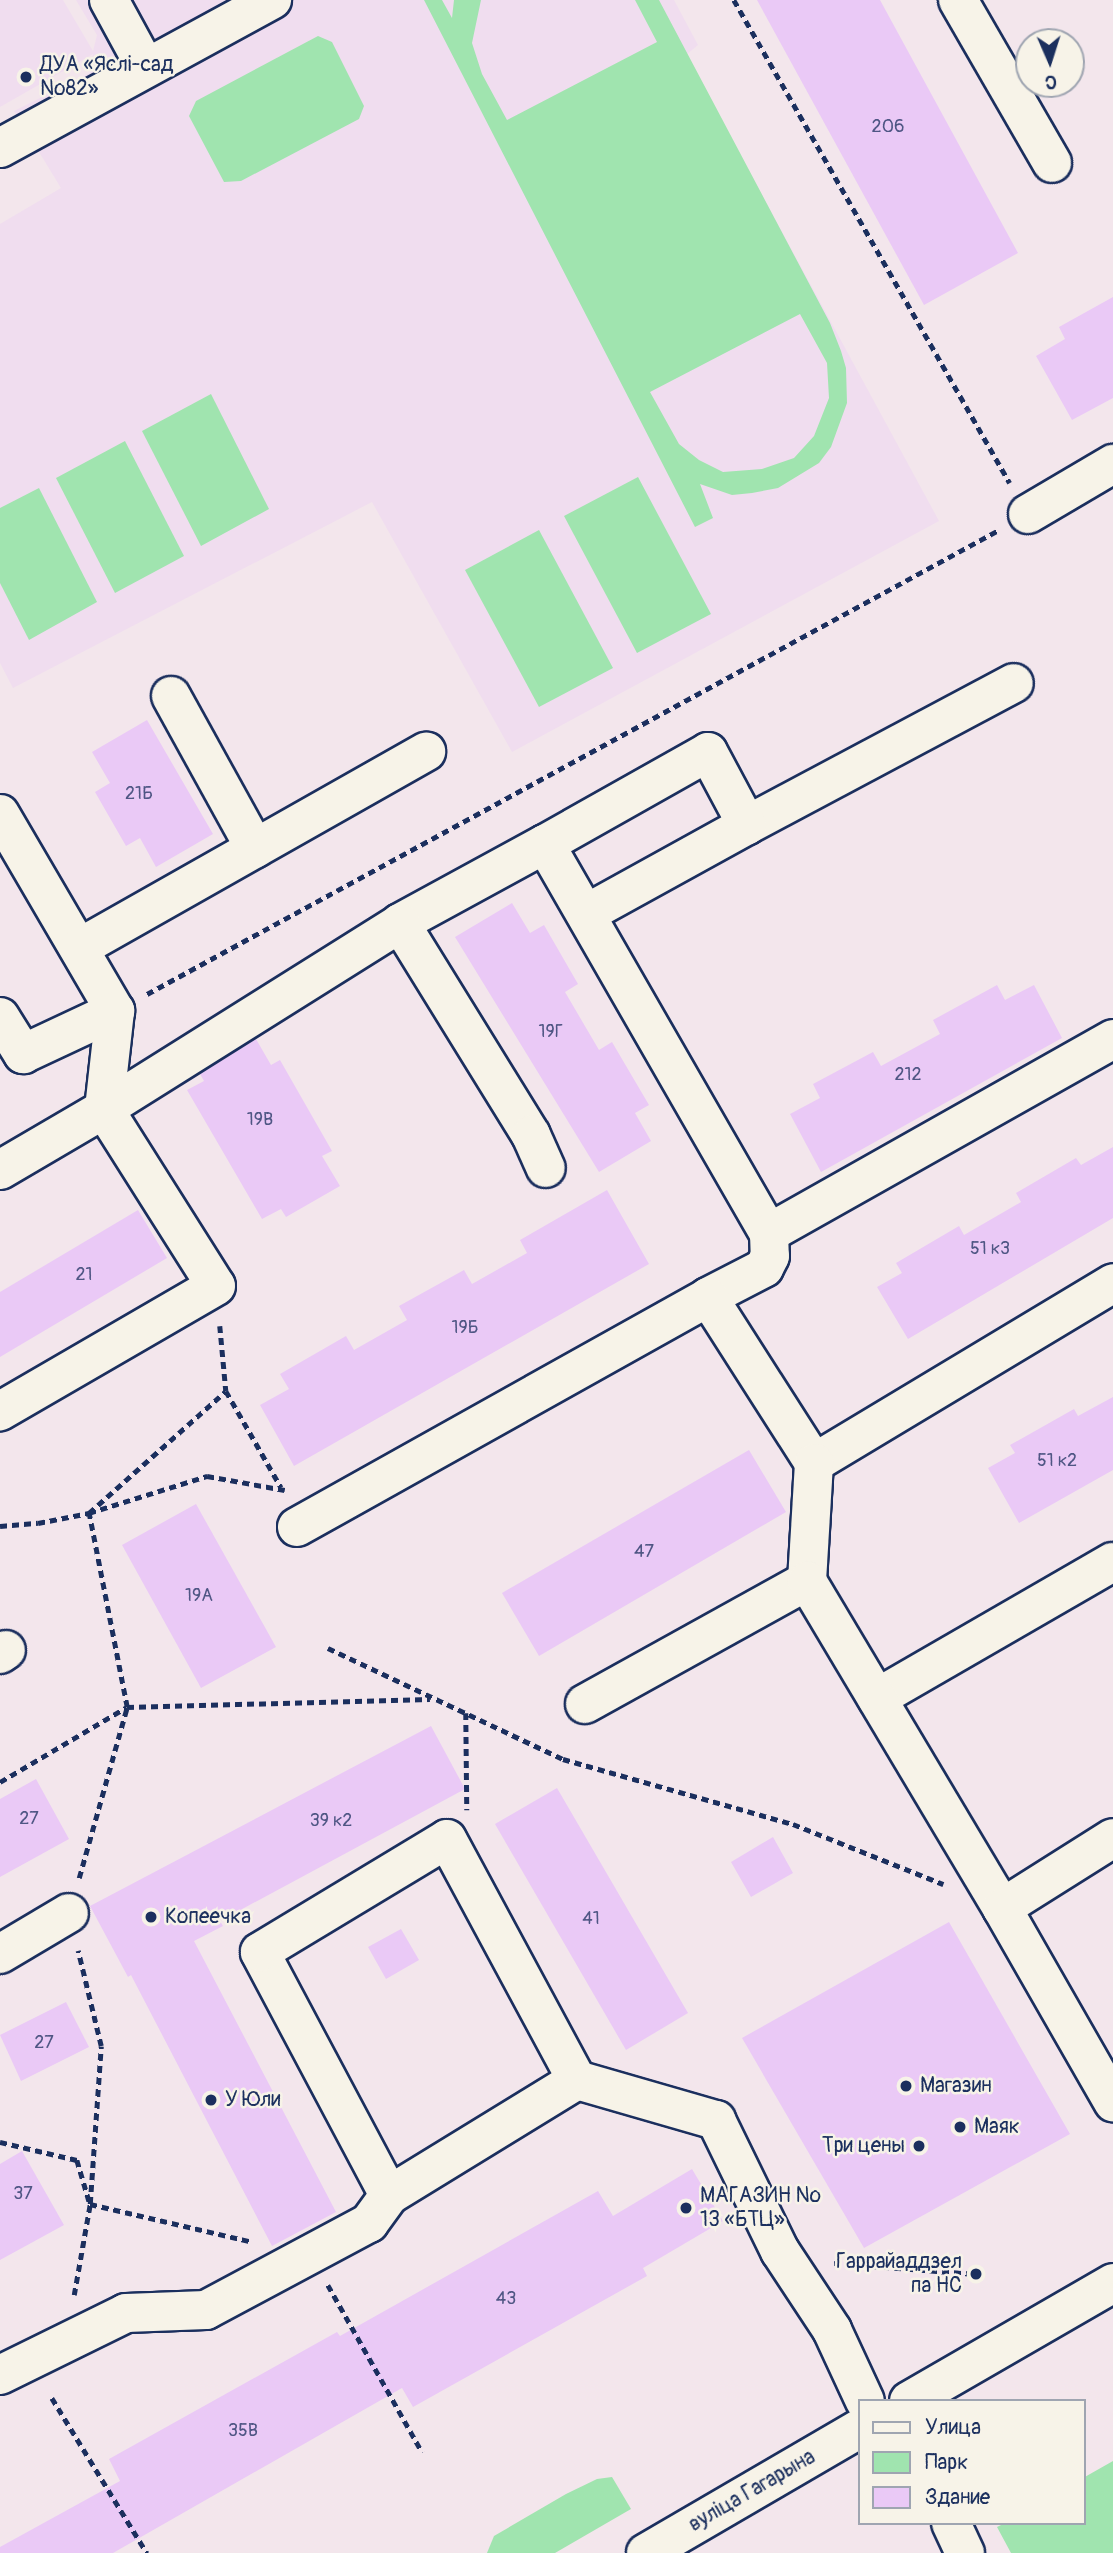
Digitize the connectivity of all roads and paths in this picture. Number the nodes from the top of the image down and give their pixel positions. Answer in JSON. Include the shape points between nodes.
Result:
{"nodes":[{"id":1,"x":109,"y":0,"type":"edge"},
{"id":2,"x":272,"y":0,"type":"edge"},
{"id":3,"x":734,"y":0,"type":"edge"},
{"id":4,"x":958,"y":0,"type":"edge"},
{"id":5,"x":146,"y":68,"type":"junction"},
{"id":6,"x":0,"y":148,"type":"edge"},
{"id":7,"x":1052,"y":163,"type":"dead end"},
{"id":8,"x":1113,"y":464,"type":"edge"},
{"id":9,"x":1028,"y":514,"type":"junction"},
{"id":10,"x":1014,"y":683,"type":"dead end"},
{"id":11,"x":171,"y":696,"type":"dead end"},
{"id":12,"x":426,"y":752,"type":"dead end"},
{"id":13,"x":0,"y":814,"type":"edge"},
{"id":14,"x":747,"y":825,"type":"junction"},
{"id":15,"x":545,"y":844,"type":"junction"},
{"id":16,"x":256,"y":848,"type":"junction"},
{"id":17,"x":586,"y":914,"type":"junction"},
{"id":18,"x":400,"y":923,"type":"junction"},
{"id":19,"x":79,"y":948,"type":"junction"},
{"id":20,"x":116,"y":1011,"type":"junction"},
{"id":21,"x":0,"y":1017,"type":"edge"},
{"id":22,"x":1113,"y":1039,"type":"edge"},
{"id":23,"x":104,"y":1109,"type":"junction"},
{"id":24,"x":546,"y":1168,"type":"dead end"},
{"id":25,"x":0,"y":1170,"type":"edge"},
{"id":26,"x":769,"y":1233,"type":"junction"},
{"id":27,"x":1113,"y":1283,"type":"edge"},
{"id":28,"x":216,"y":1286,"type":"junction"},
{"id":29,"x":708,"y":1297,"type":"junction"},
{"id":30,"x":226,"y":1391,"type":"junction"},
{"id":31,"x":0,"y":1411,"type":"edge"},
{"id":32,"x":814,"y":1463,"type":"junction"},
{"id":33,"x":281,"y":1488,"type":"junction"},
{"id":34,"x":89,"y":1513,"type":"junction"},
{"id":35,"x":309,"y":1520,"type":"joint"},
{"id":36,"x":0,"y":1526,"type":"edge"},
{"id":37,"x":1113,"y":1562,"type":"edge"},
{"id":38,"x":807,"y":1581,"type":"junction"},
{"id":39,"x":328,"y":1648,"type":"dead end"},
{"id":40,"x":877,"y":1698,"type":"junction"},
{"id":41,"x":433,"y":1699,"type":"junction"},
{"id":42,"x":585,"y":1704,"type":"dead end"},
{"id":43,"x":127,"y":1707,"type":"junction"},
{"id":44,"x":466,"y":1713,"type":"junction"},
{"id":45,"x":0,"y":1782,"type":"edge"},
{"id":46,"x":1113,"y":1838,"type":"edge"},
{"id":47,"x":447,"y":1839,"type":"junction"},
{"id":48,"x":1002,"y":1908,"type":"junction"},
{"id":49,"x":69,"y":1913,"type":"junction"},
{"id":50,"x":0,"y":1954,"type":"edge"},
{"id":51,"x":578,"y":2080,"type":"junction"},
{"id":52,"x":1113,"y":2102,"type":"edge"},
{"id":53,"x":0,"y":2143,"type":"edge"},
{"id":54,"x":389,"y":2195,"type":"junction"},
{"id":55,"x":90,"y":2204,"type":"junction"},
{"id":56,"x":311,"y":2256,"type":"junction"},
{"id":57,"x":846,"y":2266,"type":"dead end"},
{"id":58,"x":976,"y":2274,"type":"dead end"},
{"id":59,"x":1113,"y":2283,"type":"edge"},
{"id":60,"x":67,"y":2342,"type":"junction"},
{"id":61,"x":0,"y":2375,"type":"edge"},
{"id":62,"x":52,"y":2398,"type":"dead end"},
{"id":63,"x":864,"y":2399,"type":"edge"},
{"id":64,"x":912,"y":2399,"type":"edge"},
{"id":65,"x":858,"y":2430,"type":"edge"},
{"id":66,"x":422,"y":2452,"type":"dead end"},
{"id":67,"x":952,"y":2525,"type":"edge"},
{"id":68,"x":146,"y":2553,"type":"edge"},
{"id":69,"x":646,"y":2553,"type":"edge"},
{"id":70,"x":965,"y":2553,"type":"edge"}],
"edges":[{"from":1,"to":5,"type":"main road"},
{"from":2,"to":5,"type":"main road"},
{"from":3,"to":9,"type":"path"},
{"from":4,"to":7,"type":"main road"},
{"from":5,"to":6,"type":"main road"},
{"from":8,"to":9,"type":"main road"},
{"from":9,"to":20,"type":"path"},
{"from":10,"to":14,"type":"main road"},
{"from":11,"to":16,"type":"main road"},
{"from":12,"to":16,"type":"main road"},
{"from":13,"to":19,"type":"main road"},
{"from":14,"to":15,"type":"main road","via":[[708,752]]},
{"from":14,"to":17,"type":"main road"},
{"from":15,"to":17,"type":"main road"},
{"from":15,"to":18,"type":"main road"},
{"from":16,"to":19,"type":"main road"},
{"from":17,"to":26,"type":"main road"},
{"from":18,"to":23,"type":"main road"},
{"from":18,"to":24,"type":"main road","via":[[531,1135]]},
{"from":19,"to":20,"type":"main road"},
{"from":20,"to":21,"type":"main road","via":[[23,1054]]},
{"from":20,"to":23,"type":"main road"},
{"from":22,"to":26,"type":"main road"},
{"from":23,"to":25,"type":"main road"},
{"from":23,"to":28,"type":"main road"},
{"from":26,"to":29,"type":"main road","via":[[770,1256],[764,1268]]},
{"from":27,"to":32,"type":"main road"},
{"from":28,"to":30,"type":"path"},
{"from":28,"to":31,"type":"main road"},
{"from":29,"to":32,"type":"main road"},
{"from":29,"to":35,"type":"main road"},
{"from":30,"to":33,"type":"path"},
{"from":30,"to":34,"type":"path"},
{"from":32,"to":38,"type":"main road"},
{"from":33,"to":34,"type":"path","via":[[207,1476]]},
{"from":33,"to":35,"type":"path"},
{"from":34,"to":36,"type":"path"},
{"from":34,"to":43,"type":"path"},
{"from":37,"to":40,"type":"main road"},
{"from":38,"to":40,"type":"main road"},
{"from":38,"to":42,"type":"main road"},
{"from":39,"to":41,"type":"path"},
{"from":40,"to":48,"type":"main road"},
{"from":41,"to":43,"type":"path"},
{"from":41,"to":44,"type":"path"},
{"from":43,"to":45,"type":"path"},
{"from":43,"to":49,"type":"path"},
{"from":44,"to":47,"type":"path","via":[[468,1823]]},
{"from":44,"to":48,"type":"path","via":[[563,1759],[793,1824]]},
{"from":46,"to":48,"type":"main road"},
{"from":47,"to":51,"type":"main road"},
{"from":47,"to":54,"type":"main road","via":[[260,1952]]},
{"from":48,"to":52,"type":"main road"},
{"from":49,"to":50,"type":"main road"},
{"from":49,"to":55,"type":"path","via":[[100,2046]]},
{"from":51,"to":54,"type":"main road"},
{"from":51,"to":63,"type":"main road","via":[[716,2120],[780,2251],[832,2330]]},
{"from":53,"to":55,"type":"path","via":[[77,2160]]},
{"from":54,"to":56,"type":"main road","via":[[369,2223]]},
{"from":55,"to":56,"type":"path"},
{"from":55,"to":60,"type":"path"},
{"from":56,"to":60,"type":"main road","via":[[206,2310],[126,2313]]},
{"from":56,"to":66,"type":"path"},
{"from":57,"to":58,"type":"path"},
{"from":59,"to":64,"type":"main road"},
{"from":60,"to":61,"type":"main road"},
{"from":62,"to":68,"type":"path"},
{"from":65,"to":69,"type":"main road","name":"вуліца Гагарына"},
{"from":67,"to":70,"type":"main road"}]}
